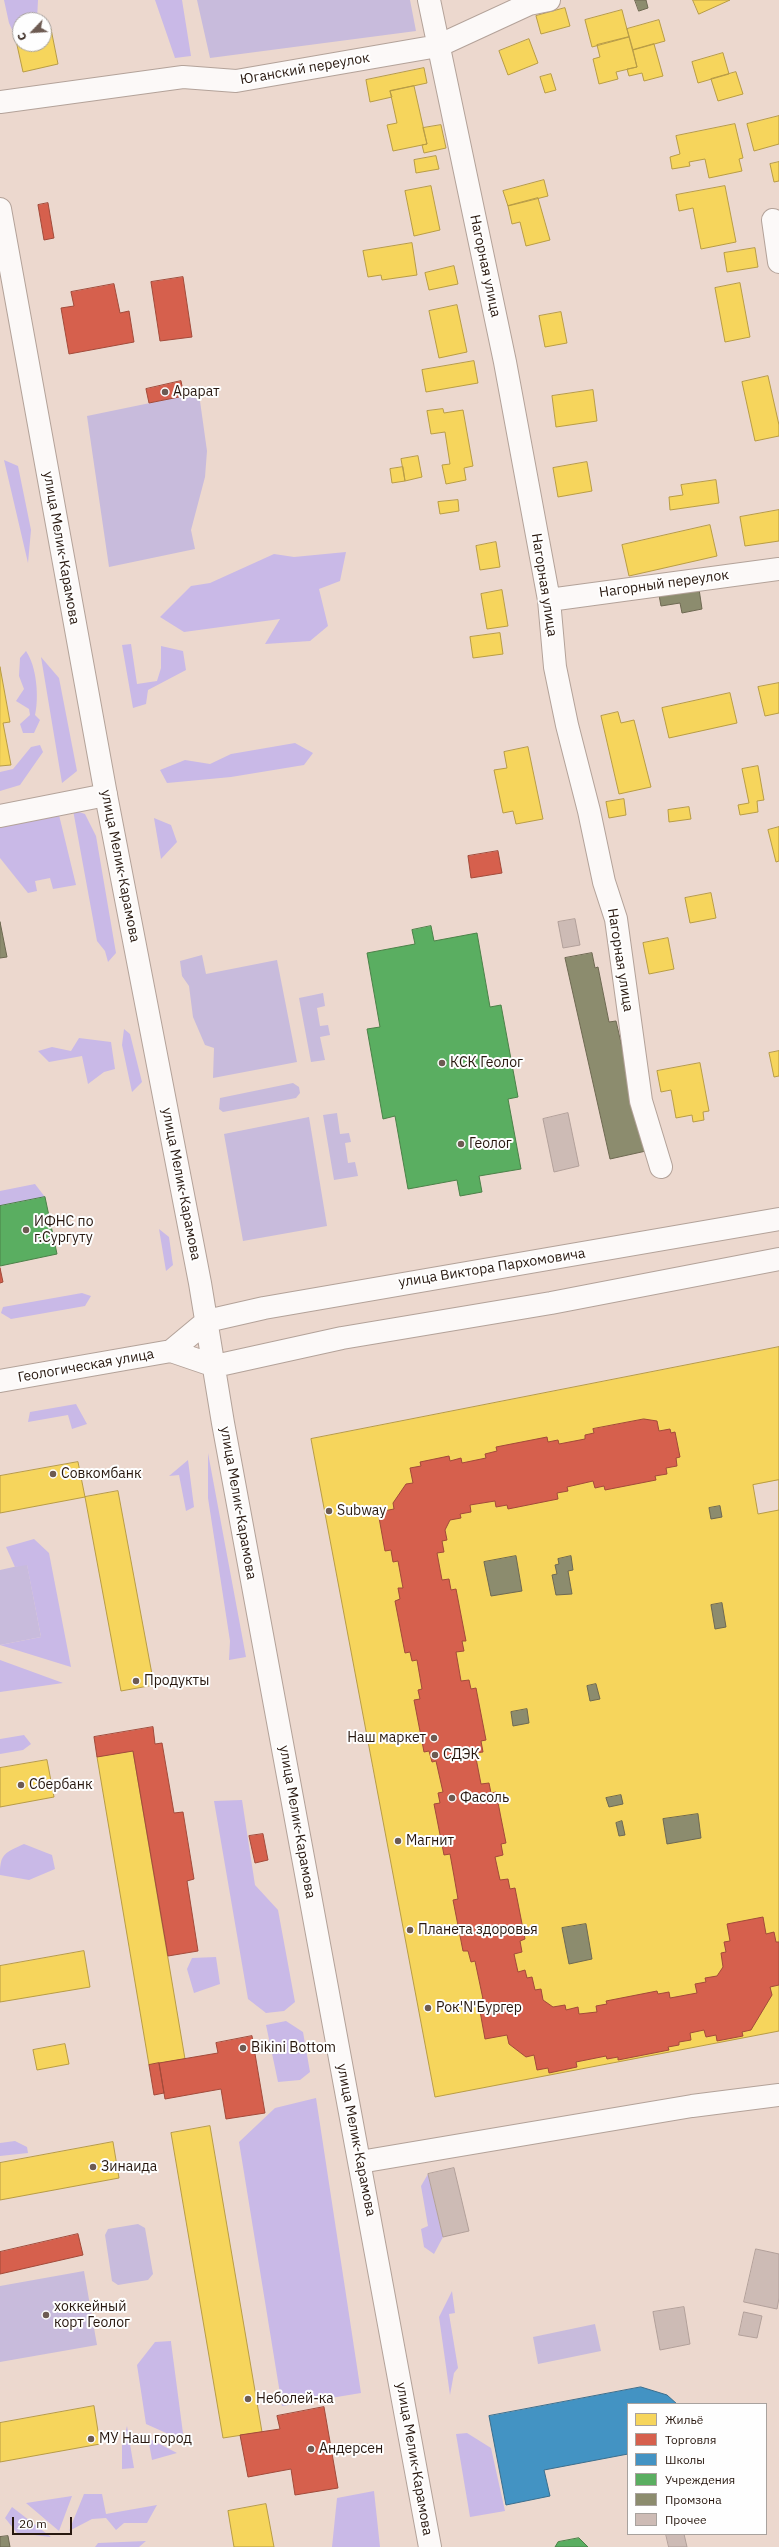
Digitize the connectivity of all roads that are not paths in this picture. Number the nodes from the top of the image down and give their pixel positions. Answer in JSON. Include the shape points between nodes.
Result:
{"nodes":[{"id":1,"x":429,"y":0,"type":"edge"},
{"id":2,"x":536,"y":1,"type":"edge"},
{"id":3,"x":438,"y":46,"type":"junction"},
{"id":4,"x":0,"y":102,"type":"edge"},
{"id":5,"x":0,"y":209,"type":"edge"},
{"id":6,"x":774,"y":220,"type":"dead end"},
{"id":7,"x":779,"y":262,"type":"edge"},
{"id":8,"x":779,"y":569,"type":"edge"},
{"id":9,"x":549,"y":600,"type":"junction"},
{"id":10,"x":106,"y":795,"type":"junction"},
{"id":11,"x":0,"y":816,"type":"edge"},
{"id":12,"x":661,"y":1167,"type":"dead end"},
{"id":13,"x":779,"y":1219,"type":"edge"},
{"id":14,"x":779,"y":1259,"type":"edge"},
{"id":15,"x":207,"y":1321,"type":"junction"},
{"id":16,"x":171,"y":1351,"type":"junction"},
{"id":17,"x":215,"y":1366,"type":"junction"},
{"id":18,"x":0,"y":1381,"type":"edge"},
{"id":19,"x":779,"y":2095,"type":"edge"},
{"id":20,"x":360,"y":2162,"type":"junction"},
{"id":21,"x":430,"y":2547,"type":"edge"}],
"edges":[{"from":1,"to":3,"type":"main road","name":"Нагорная улица"},
{"from":2,"to":3,"type":"main road","name":"Юганский переулок"},
{"from":3,"to":4,"type":"main road","name":"Юганский переулок","via":[[236,81],[184,77]]},
{"from":3,"to":9,"type":"main road","name":"Нагорная улица","via":[[505,362]]},
{"from":5,"to":10,"type":"main road","name":"улица Мелик-Карамова"},
{"from":6,"to":7,"type":"main road"},
{"from":8,"to":9,"type":"main road","name":"Нагорный переулок"},
{"from":9,"to":12,"type":"main road","name":"Нагорная улица","via":[[555,667],[604,882],[616,919],[641,1101]]},
{"from":10,"to":11,"type":"main road"},
{"from":10,"to":15,"type":"main road","name":"улица Мелик-Карамова"},
{"from":13,"to":15,"type":"main road","name":"улица Виктора Пархомовича","via":[[435,1277]]},
{"from":14,"to":17,"type":"main road","via":[[550,1303],[342,1338]]},
{"from":15,"to":16,"type":"main road","name":"Геологическая улица"},
{"from":15,"to":17,"type":"main road","name":"улица Мелик-Карамова"},
{"from":16,"to":17,"type":"main road","name":"Геологическая улица"},
{"from":16,"to":18,"type":"main road","name":"Геологическая улица"},
{"from":17,"to":20,"type":"main road","name":"улица Мелик-Карамова","via":[[223,1423]]},
{"from":19,"to":20,"type":"main road","via":[[692,2106]]},
{"from":20,"to":21,"type":"main road","name":"улица Мелик-Карамова"}]}
